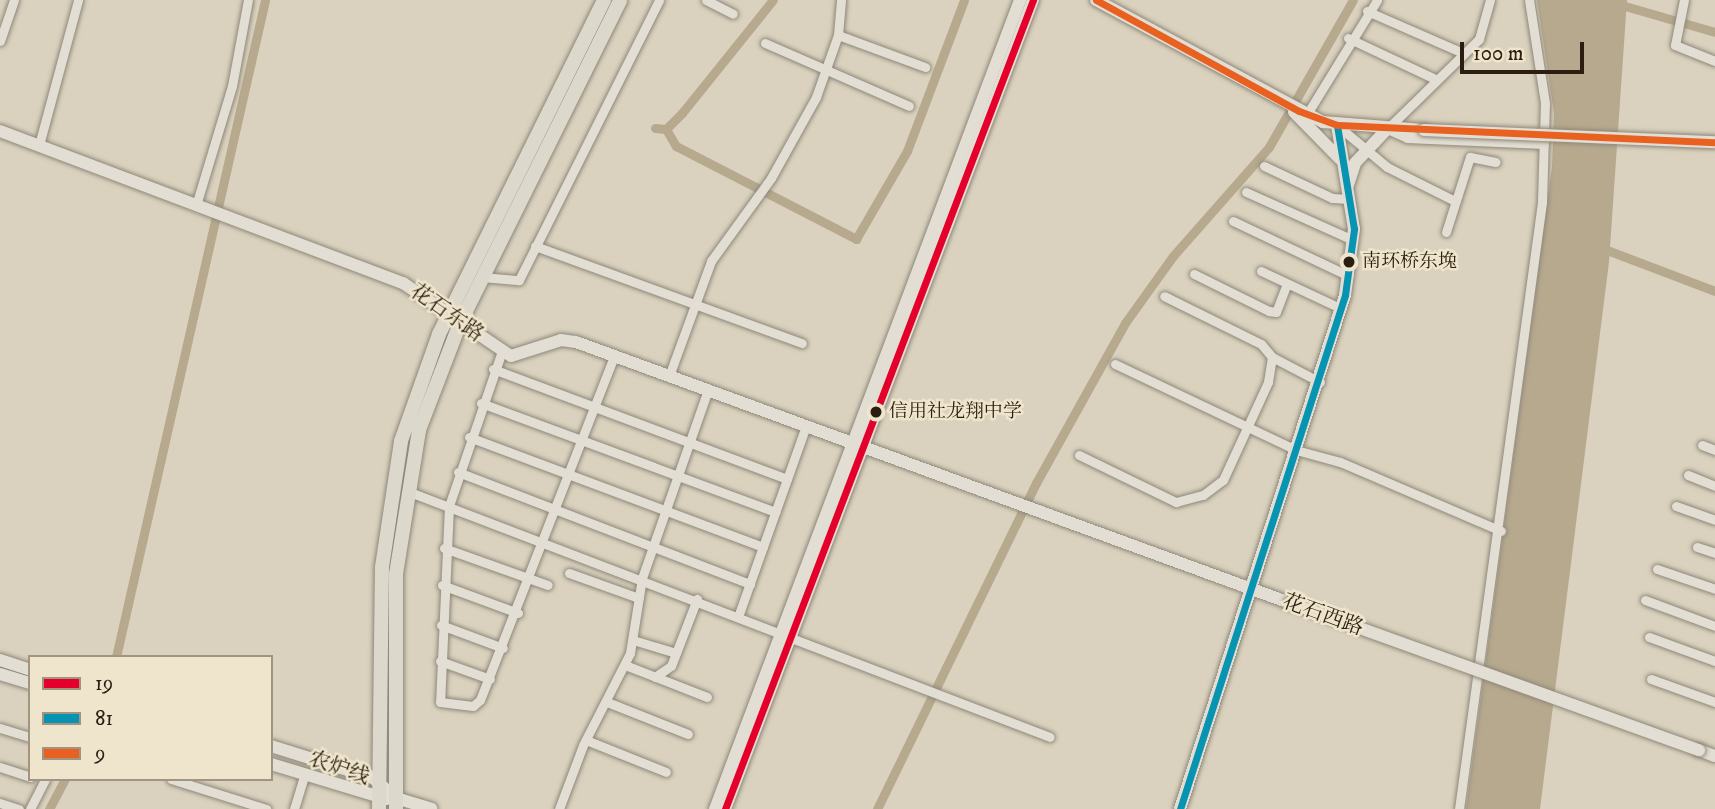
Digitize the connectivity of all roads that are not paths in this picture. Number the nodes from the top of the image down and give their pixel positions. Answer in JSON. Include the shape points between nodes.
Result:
{"nodes":[{"id":1,"x":14,"y":0,"type":"edge"},
{"id":2,"x":78,"y":0,"type":"edge"},
{"id":3,"x":248,"y":0,"type":"edge"},
{"id":4,"x":604,"y":0,"type":"edge"},
{"id":5,"x":620,"y":0,"type":"edge"},
{"id":6,"x":659,"y":0,"type":"edge"},
{"id":7,"x":706,"y":0,"type":"edge"},
{"id":8,"x":841,"y":0,"type":"edge"},
{"id":9,"x":1020,"y":0,"type":"edge"},
{"id":10,"x":1033,"y":0,"type":"edge"},
{"id":11,"x":1096,"y":0,"type":"edge"},
{"id":12,"x":1377,"y":0,"type":"edge"},
{"id":13,"x":1490,"y":0,"type":"edge"},
{"id":14,"x":1529,"y":0,"type":"edge"},
{"id":15,"x":1683,"y":2,"type":"edge"},
{"id":16,"x":1367,"y":11,"type":"junction"},
{"id":17,"x":733,"y":14,"type":"dead end"},
{"id":18,"x":838,"y":35,"type":"junction"},
{"id":19,"x":1348,"y":38,"type":"junction"},
{"id":20,"x":0,"y":41,"type":"edge"},
{"id":21,"x":765,"y":43,"type":"dead end"},
{"id":22,"x":1463,"y":53,"type":"junction"},
{"id":23,"x":1715,"y":61,"type":"edge"},
{"id":24,"x":925,"y":67,"type":"dead end"},
{"id":25,"x":824,"y":74,"type":"junction"},
{"id":26,"x":1435,"y":79,"type":"junction"},
{"id":27,"x":1283,"y":103,"type":"junction"},
{"id":28,"x":909,"y":106,"type":"dead end"},
{"id":29,"x":1303,"y":113,"type":"junction"},
{"id":30,"x":1337,"y":125,"type":"junction"},
{"id":31,"x":1387,"y":129,"type":"junction"},
{"id":32,"x":0,"y":131,"type":"edge"},
{"id":33,"x":1715,"y":142,"type":"edge"},
{"id":34,"x":1544,"y":144,"type":"junction"},
{"id":35,"x":39,"y":145,"type":"junction"},
{"id":36,"x":1364,"y":152,"type":"junction"},
{"id":37,"x":1341,"y":160,"type":"junction"},
{"id":38,"x":1496,"y":162,"type":"dead end"},
{"id":39,"x":1264,"y":166,"type":"dead end"},
{"id":40,"x":1246,"y":192,"type":"dead end"},
{"id":41,"x":1348,"y":194,"type":"junction"},
{"id":42,"x":1455,"y":201,"type":"junction"},
{"id":43,"x":202,"y":204,"type":"junction"},
{"id":44,"x":1233,"y":221,"type":"dead end"},
{"id":45,"x":1446,"y":232,"type":"dead end"},
{"id":46,"x":1353,"y":240,"type":"junction"},
{"id":47,"x":535,"y":246,"type":"junction"},
{"id":48,"x":1261,"y":271,"type":"dead end"},
{"id":49,"x":1194,"y":274,"type":"dead end"},
{"id":50,"x":1349,"y":276,"type":"junction"},
{"id":51,"x":482,"y":277,"type":"junction"},
{"id":52,"x":1287,"y":284,"type":"junction"},
{"id":53,"x":1164,"y":296,"type":"dead end"},
{"id":54,"x":695,"y":304,"type":"junction"},
{"id":55,"x":1342,"y":309,"type":"junction"},
{"id":56,"x":454,"y":319,"type":"junction"},
{"id":57,"x":802,"y":343,"type":"dead end"},
{"id":58,"x":502,"y":351,"type":"junction"},
{"id":59,"x":614,"y":356,"type":"junction"},
{"id":60,"x":1272,"y":358,"type":"junction"},
{"id":61,"x":1115,"y":365,"type":"dead end"},
{"id":62,"x":494,"y":369,"type":"junction"},
{"id":63,"x":669,"y":376,"type":"junction"},
{"id":64,"x":1320,"y":382,"type":"junction"},
{"id":65,"x":708,"y":390,"type":"junction"},
{"id":66,"x":481,"y":403,"type":"junction"},
{"id":67,"x":596,"y":407,"type":"junction"},
{"id":68,"x":806,"y":426,"type":"junction"},
{"id":69,"x":1247,"y":427,"type":"junction"},
{"id":70,"x":469,"y":437,"type":"junction"},
{"id":71,"x":583,"y":441,"type":"junction"},
{"id":72,"x":690,"y":442,"type":"junction"},
{"id":73,"x":858,"y":445,"type":"junction"},
{"id":74,"x":1702,"y":445,"type":"dead end"},
{"id":75,"x":1296,"y":450,"type":"junction"},
{"id":76,"x":1715,"y":450,"type":"edge"},
{"id":77,"x":1079,"y":455,"type":"dead end"},
{"id":78,"x":458,"y":472,"type":"junction"},
{"id":79,"x":570,"y":475,"type":"junction"},
{"id":80,"x":1688,"y":475,"type":"dead end"},
{"id":81,"x":678,"y":476,"type":"junction"},
{"id":82,"x":788,"y":478,"type":"junction"},
{"id":83,"x":1715,"y":486,"type":"edge"},
{"id":84,"x":406,"y":491,"type":"junction"},
{"id":85,"x":449,"y":506,"type":"junction"},
{"id":86,"x":1676,"y":506,"type":"dead end"},
{"id":87,"x":557,"y":510,"type":"junction"},
{"id":88,"x":666,"y":511,"type":"junction"},
{"id":89,"x":775,"y":512,"type":"junction"},
{"id":90,"x":1715,"y":520,"type":"edge"},
{"id":91,"x":1501,"y":531,"type":"junction"},
{"id":92,"x":545,"y":542,"type":"junction"},
{"id":93,"x":653,"y":547,"type":"junction"},
{"id":94,"x":763,"y":547,"type":"junction"},
{"id":95,"x":1698,"y":547,"type":"dead end"},
{"id":96,"x":444,"y":548,"type":"junction"},
{"id":97,"x":1715,"y":553,"type":"edge"},
{"id":98,"x":1657,"y":569,"type":"dead end"},
{"id":99,"x":569,"y":573,"type":"dead end"},
{"id":100,"x":642,"y":578,"type":"junction"},
{"id":101,"x":531,"y":580,"type":"junction"},
{"id":102,"x":750,"y":584,"type":"junction"},
{"id":103,"x":442,"y":585,"type":"junction"},
{"id":104,"x":548,"y":585,"type":"dead end"},
{"id":105,"x":1251,"y":588,"type":"junction"},
{"id":106,"x":1715,"y":589,"type":"edge"},
{"id":107,"x":639,"y":598,"type":"junction"},
{"id":108,"x":697,"y":599,"type":"junction"},
{"id":109,"x":1645,"y":600,"type":"dead end"},
{"id":110,"x":518,"y":613,"type":"junction"},
{"id":111,"x":739,"y":614,"type":"junction"},
{"id":112,"x":440,"y":625,"type":"junction"},
{"id":113,"x":1715,"y":626,"type":"edge"},
{"id":114,"x":1649,"y":636,"type":"dead end"},
{"id":115,"x":633,"y":640,"type":"junction"},
{"id":116,"x":785,"y":640,"type":"junction"},
{"id":117,"x":503,"y":649,"type":"junction"},
{"id":118,"x":676,"y":653,"type":"junction"},
{"id":119,"x":0,"y":660,"type":"edge"},
{"id":120,"x":439,"y":661,"type":"junction"},
{"id":121,"x":1715,"y":662,"type":"edge"},
{"id":122,"x":625,"y":665,"type":"junction"},
{"id":123,"x":671,"y":666,"type":"junction"},
{"id":124,"x":28,"y":669,"type":"edge"},
{"id":125,"x":0,"y":674,"type":"edge"},
{"id":126,"x":655,"y":677,"type":"junction"},
{"id":127,"x":491,"y":679,"type":"junction"},
{"id":128,"x":1651,"y":679,"type":"dead end"},
{"id":129,"x":28,"y":682,"type":"edge"},
{"id":130,"x":678,"y":686,"type":"junction"},
{"id":131,"x":707,"y":697,"type":"dead end"},
{"id":132,"x":1714,"y":699,"type":"edge"},
{"id":133,"x":607,"y":702,"type":"junction"},
{"id":134,"x":0,"y":728,"type":"edge"},
{"id":135,"x":688,"y":734,"type":"dead end"},
{"id":136,"x":28,"y":736,"type":"edge"},
{"id":137,"x":1050,"y":737,"type":"dead end"},
{"id":138,"x":586,"y":740,"type":"junction"},
{"id":139,"x":273,"y":747,"type":"edge"},
{"id":140,"x":1715,"y":756,"type":"edge"},
{"id":141,"x":273,"y":765,"type":"edge"},
{"id":142,"x":0,"y":767,"type":"edge"},
{"id":143,"x":666,"y":772,"type":"dead end"},
{"id":144,"x":28,"y":776,"type":"edge"},
{"id":145,"x":304,"y":776,"type":"junction"},
{"id":146,"x":42,"y":781,"type":"edge"},
{"id":147,"x":177,"y":781,"type":"edge"},
{"id":148,"x":380,"y":782,"type":"junction"},
{"id":149,"x":0,"y":803,"type":"edge"},
{"id":150,"x":396,"y":803,"type":"edge"},
{"id":151,"x":379,"y":805,"type":"edge"},
{"id":152,"x":19,"y":809,"type":"edge"},
{"id":153,"x":30,"y":809,"type":"edge"},
{"id":154,"x":266,"y":809,"type":"edge"},
{"id":155,"x":294,"y":809,"type":"edge"},
{"id":156,"x":431,"y":809,"type":"edge"},
{"id":157,"x":559,"y":809,"type":"edge"},
{"id":158,"x":715,"y":809,"type":"edge"},
{"id":159,"x":725,"y":809,"type":"edge"},
{"id":160,"x":1180,"y":809,"type":"edge"},
{"id":161,"x":1460,"y":809,"type":"edge"}],
"edges":[{"from":1,"to":20,"type":"street"},
{"from":2,"to":35,"type":"street"},
{"from":3,"to":43,"type":"street"},
{"from":4,"to":56,"type":"main road"},
{"from":5,"to":51,"type":"main road"},
{"from":6,"to":47,"type":"street"},
{"from":7,"to":17,"type":"street"},
{"from":8,"to":18,"type":"street"},
{"from":9,"to":73,"type":"street"},
{"from":10,"to":73,"type":"street"},
{"from":11,"to":27,"type":"street"},
{"from":12,"to":16,"type":"street"},
{"from":13,"to":22,"type":"street","via":[[1485,32]]},
{"from":14,"to":34,"type":"street","via":[[1544,91]]},
{"from":15,"to":23,"type":"street","via":[[1674,38],[1678,49]]},
{"from":16,"to":19,"type":"street"},
{"from":16,"to":22,"type":"street"},
{"from":18,"to":24,"type":"street"},
{"from":18,"to":25,"type":"street"},
{"from":19,"to":26,"type":"street"},
{"from":19,"to":29,"type":"street"},
{"from":21,"to":25,"type":"street"},
{"from":22,"to":26,"type":"street"},
{"from":25,"to":28,"type":"street"},
{"from":25,"to":54,"type":"street","via":[[771,178],[720,244]]},
{"from":26,"to":31,"type":"street"},
{"from":27,"to":29,"type":"street"},
{"from":27,"to":37,"type":"street"},
{"from":29,"to":30,"type":"street"},
{"from":30,"to":31,"type":"street"},
{"from":30,"to":36,"type":"street"},
{"from":30,"to":37,"type":"street"},
{"from":31,"to":33,"type":"street","bridge":true},
{"from":31,"to":34,"type":"street","via":[[1407,138]]},
{"from":31,"to":36,"type":"street"},
{"from":32,"to":35,"type":"street","name":"花石东路"},
{"from":34,"to":91,"type":"street"},
{"from":35,"to":43,"type":"street","name":"花石东路"},
{"from":36,"to":41,"type":"street"},
{"from":36,"to":42,"type":"street"},
{"from":37,"to":41,"type":"street"},
{"from":38,"to":42,"type":"street","via":[[1470,158]]},
{"from":39,"to":41,"type":"street","via":[[1332,198]]},
{"from":40,"to":46,"type":"street"},
{"from":41,"to":46,"type":"street"},
{"from":42,"to":45,"type":"street"},
{"from":43,"to":56,"type":"street","name":"花石东路","via":[[403,283]]},
{"from":44,"to":50,"type":"street"},
{"from":46,"to":50,"type":"street"},
{"from":47,"to":51,"type":"street","via":[[513,284]]},
{"from":47,"to":54,"type":"street"},
{"from":48,"to":52,"type":"street"},
{"from":49,"to":52,"type":"street","via":[[1276,312]]},
{"from":50,"to":55,"type":"street"},
{"from":51,"to":56,"type":"main road"},
{"from":52,"to":55,"type":"street"},
{"from":53,"to":60,"type":"street","via":[[1261,344]]},
{"from":54,"to":57,"type":"street"},
{"from":54,"to":63,"type":"street"},
{"from":55,"to":64,"type":"street"},
{"from":56,"to":58,"type":"street","name":"花石东路"},
{"from":56,"to":84,"type":"main road","via":[[425,409]]},
{"from":56,"to":148,"type":"main road","via":[[413,401],[388,503]]},
{"from":58,"to":59,"type":"street","name":"花石东路","via":[[519,357],[561,340]]},
{"from":58,"to":62,"type":"street"},
{"from":59,"to":63,"type":"street","name":"花石东路"},
{"from":59,"to":67,"type":"street"},
{"from":60,"to":64,"type":"street"},
{"from":60,"to":69,"type":"street"},
{"from":61,"to":69,"type":"street"},
{"from":62,"to":66,"type":"street"},
{"from":62,"to":67,"type":"street"},
{"from":63,"to":65,"type":"street","name":"花石东路"},
{"from":64,"to":75,"type":"street"},
{"from":65,"to":68,"type":"street","name":"花石东路"},
{"from":65,"to":72,"type":"street"},
{"from":66,"to":70,"type":"street"},
{"from":66,"to":71,"type":"street"},
{"from":67,"to":71,"type":"street"},
{"from":67,"to":72,"type":"street"},
{"from":68,"to":73,"type":"street","name":"花石东路"},
{"from":68,"to":82,"type":"street"},
{"from":69,"to":75,"type":"street"},
{"from":69,"to":77,"type":"street","via":[[1223,480],[1185,502]]},
{"from":70,"to":78,"type":"street"},
{"from":70,"to":79,"type":"street"},
{"from":71,"to":79,"type":"street"},
{"from":71,"to":81,"type":"street"},
{"from":72,"to":81,"type":"street"},
{"from":72,"to":82,"type":"street"},
{"from":73,"to":105,"type":"street","name":"花石西路"},
{"from":73,"to":116,"type":"street"},
{"from":74,"to":76,"type":"street"},
{"from":75,"to":91,"type":"street","via":[[1340,462]]},
{"from":75,"to":105,"type":"street"},
{"from":78,"to":85,"type":"street"},
{"from":78,"to":87,"type":"street"},
{"from":79,"to":87,"type":"street"},
{"from":79,"to":88,"type":"street"},
{"from":80,"to":83,"type":"street"},
{"from":81,"to":88,"type":"street"},
{"from":81,"to":89,"type":"street"},
{"from":82,"to":89,"type":"street"},
{"from":84,"to":85,"type":"street"},
{"from":84,"to":150,"type":"main road","via":[[396,574]]},
{"from":85,"to":92,"type":"street"},
{"from":85,"to":96,"type":"street"},
{"from":86,"to":90,"type":"street"},
{"from":87,"to":92,"type":"street"},
{"from":87,"to":93,"type":"street"},
{"from":88,"to":93,"type":"street"},
{"from":88,"to":94,"type":"street"},
{"from":89,"to":94,"type":"street"},
{"from":91,"to":161,"type":"street"},
{"from":92,"to":100,"type":"street"},
{"from":92,"to":101,"type":"street"},
{"from":93,"to":100,"type":"street"},
{"from":93,"to":102,"type":"street"},
{"from":94,"to":102,"type":"street"},
{"from":95,"to":97,"type":"street"},
{"from":96,"to":101,"type":"street"},
{"from":96,"to":103,"type":"street"},
{"from":98,"to":106,"type":"street"},
{"from":99,"to":107,"type":"street"},
{"from":100,"to":107,"type":"street"},
{"from":100,"to":108,"type":"street"},
{"from":101,"to":104,"type":"street"},
{"from":101,"to":110,"type":"street"},
{"from":102,"to":111,"type":"street"},
{"from":103,"to":110,"type":"street"},
{"from":103,"to":112,"type":"street"},
{"from":105,"to":140,"type":"street","name":"花石西路","bridge":true},
{"from":105,"to":160,"type":"street"},
{"from":107,"to":115,"type":"street"},
{"from":108,"to":111,"type":"street"},
{"from":108,"to":118,"type":"street"},
{"from":109,"to":113,"type":"street"},
{"from":110,"to":117,"type":"street"},
{"from":111,"to":116,"type":"street"},
{"from":112,"to":117,"type":"street"},
{"from":112,"to":120,"type":"street"},
{"from":114,"to":121,"type":"street"},
{"from":115,"to":118,"type":"street"},
{"from":115,"to":122,"type":"street"},
{"from":116,"to":137,"type":"street"},
{"from":116,"to":158,"type":"street"},
{"from":116,"to":159,"type":"street"},
{"from":117,"to":127,"type":"street"},
{"from":118,"to":123,"type":"street"},
{"from":119,"to":124,"type":"street"},
{"from":120,"to":127,"type":"street"},
{"from":120,"to":127,"type":"street","via":[[440,702],[473,706]]},
{"from":122,"to":126,"type":"street"},
{"from":122,"to":133,"type":"street"},
{"from":123,"to":126,"type":"street"},
{"from":123,"to":130,"type":"street"},
{"from":125,"to":129,"type":"street"},
{"from":126,"to":130,"type":"street"},
{"from":128,"to":132,"type":"street"},
{"from":130,"to":131,"type":"street"},
{"from":133,"to":135,"type":"street"},
{"from":133,"to":138,"type":"street"},
{"from":134,"to":136,"type":"street"},
{"from":138,"to":143,"type":"street"},
{"from":138,"to":157,"type":"street"},
{"from":139,"to":148,"type":"street","name":"农炉线"},
{"from":141,"to":145,"type":"street","name":"农炉线"},
{"from":142,"to":144,"type":"street"},
{"from":145,"to":151,"type":"street","name":"农炉线"},
{"from":145,"to":155,"type":"street"},
{"from":146,"to":153,"type":"street"},
{"from":147,"to":154,"type":"street"},
{"from":148,"to":150,"type":"street","name":"农炉线"},
{"from":148,"to":151,"type":"main road"},
{"from":149,"to":152,"type":"street"},
{"from":150,"to":151,"type":"street","name":"农炉线"},
{"from":150,"to":156,"type":"street"}]}
